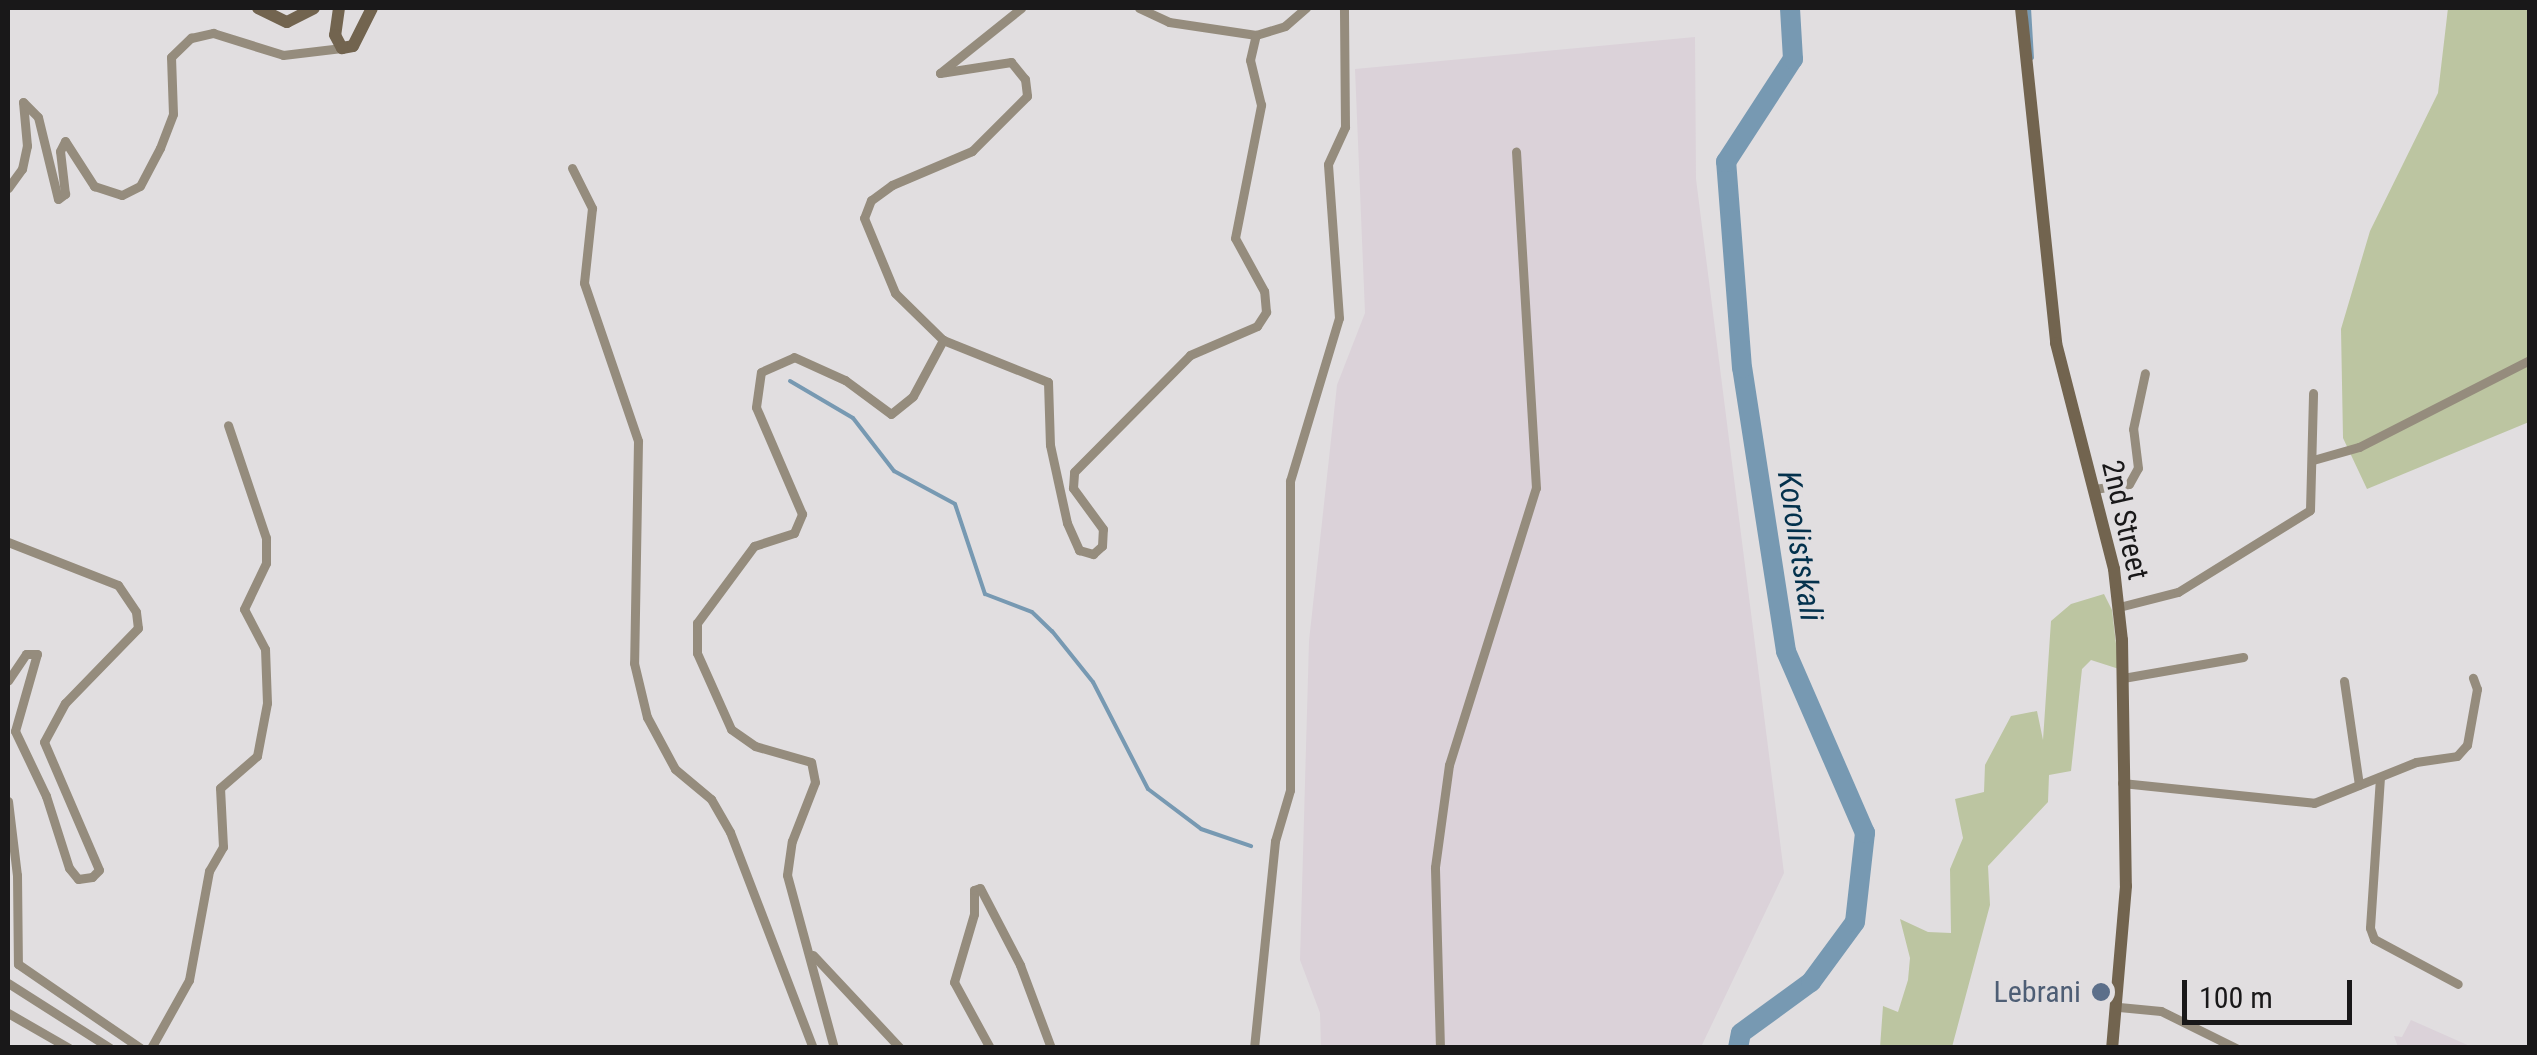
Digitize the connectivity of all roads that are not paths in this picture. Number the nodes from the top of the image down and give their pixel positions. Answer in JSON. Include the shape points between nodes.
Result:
{"nodes":[{"id":1,"x":258,"y":8,"type":"edge"},
{"id":2,"x":314,"y":8,"type":"edge"},
{"id":3,"x":339,"y":8,"type":"edge"},
{"id":4,"x":372,"y":8,"type":"edge"},
{"id":5,"x":1020,"y":8,"type":"edge"},
{"id":6,"x":1139,"y":8,"type":"edge"},
{"id":7,"x":1306,"y":8,"type":"edge"},
{"id":8,"x":1344,"y":8,"type":"edge"},
{"id":9,"x":2021,"y":8,"type":"edge"},
{"id":10,"x":1256,"y":35,"type":"junction"},
{"id":11,"x":342,"y":48,"type":"junction"},
{"id":12,"x":1516,"y":152,"type":"dead end"},
{"id":13,"x":572,"y":168,"type":"dead end"},
{"id":14,"x":8,"y":188,"type":"edge"},
{"id":15,"x":943,"y":340,"type":"junction"},
{"id":16,"x":2530,"y":360,"type":"edge"},
{"id":17,"x":2145,"y":373,"type":"dead end"},
{"id":18,"x":2313,"y":394,"type":"dead end"},
{"id":19,"x":228,"y":425,"type":"dead end"},
{"id":20,"x":2313,"y":460,"type":"junction"},
{"id":21,"x":2094,"y":489,"type":"junction"},
{"id":22,"x":8,"y":542,"type":"edge"},
{"id":23,"x":2118,"y":607,"type":"junction"},
{"id":24,"x":2243,"y":656,"type":"dead end"},
{"id":25,"x":2123,"y":678,"type":"junction"},
{"id":26,"x":2473,"y":678,"type":"dead end"},
{"id":27,"x":8,"y":681,"type":"edge"},
{"id":28,"x":2344,"y":681,"type":"dead end"},
{"id":29,"x":2380,"y":777,"type":"junction"},
{"id":30,"x":2122,"y":783,"type":"junction"},
{"id":31,"x":2359,"y":785,"type":"junction"},
{"id":32,"x":8,"y":802,"type":"edge"},
{"id":33,"x":810,"y":952,"type":"junction"},
{"id":34,"x":8,"y":983,"type":"edge"},
{"id":35,"x":2458,"y":984,"type":"dead end"},
{"id":36,"x":2119,"y":1007,"type":"junction"},
{"id":37,"x":8,"y":1013,"type":"edge"},
{"id":38,"x":2111,"y":1045,"type":"edge"},
{"id":39,"x":69,"y":1048,"type":"edge"},
{"id":40,"x":110,"y":1048,"type":"edge"},
{"id":41,"x":140,"y":1048,"type":"edge"},
{"id":42,"x":150,"y":1048,"type":"edge"},
{"id":43,"x":814,"y":1048,"type":"edge"},
{"id":44,"x":834,"y":1048,"type":"edge"},
{"id":45,"x":900,"y":1048,"type":"edge"},
{"id":46,"x":990,"y":1048,"type":"edge"},
{"id":47,"x":1050,"y":1048,"type":"edge"},
{"id":48,"x":1254,"y":1048,"type":"edge"},
{"id":49,"x":1440,"y":1048,"type":"edge"},
{"id":50,"x":2236,"y":1048,"type":"edge"}],
"edges":[{"from":1,"to":2,"type":"street","via":[[287,22]]},
{"from":3,"to":11,"type":"street","via":[[336,35]]},
{"from":4,"to":11,"type":"street","via":[[354,46]]},
{"from":5,"to":15,"type":"street","via":[[940,73],[1010,62],[1025,79],[1027,96],[1017,113],[972,150],[892,185],[872,200],[864,218],[895,293]]},
{"from":6,"to":10,"type":"street","via":[[1169,22]]},
{"from":7,"to":10,"type":"street","via":[[1284,26]]},
{"from":8,"to":48,"type":"street","via":[[1345,127],[1328,164],[1339,318],[1290,481],[1290,790],[1275,841]]},
{"from":9,"to":21,"type":"street","name":"2nd Street","via":[[2056,343]]},
{"from":10,"to":15,"type":"street","via":[[1250,60],[1261,105],[1235,238],[1264,291],[1266,312],[1257,326],[1190,355],[1074,472],[1073,488],[1104,529],[1094,554],[1079,550],[1067,523],[1050,445],[1048,382]]},
{"from":11,"to":14,"type":"street","via":[[283,55],[213,34],[191,38],[171,57],[173,114],[160,148],[140,186],[122,194],[94,186],[65,141],[65,194],[58,199],[38,117],[23,102],[26,154]]},
{"from":12,"to":49,"type":"street","via":[[1536,488],[1449,764],[1435,867]]},
{"from":13,"to":43,"type":"street","via":[[592,208],[584,282],[638,441],[634,664],[647,717],[675,769],[711,799],[730,832]]},
{"from":15,"to":33,"type":"street","via":[[912,396],[891,414],[845,380],[794,357],[760,372],[756,407],[802,514],[794,533],[754,546],[698,623],[696,653],[731,729],[755,746],[811,762],[815,782],[786,876]]},
{"from":16,"to":20,"type":"street","via":[[2359,448]]},
{"from":17,"to":21,"type":"street","via":[[2132,429],[2138,468],[2129,484]]},
{"from":18,"to":20,"type":"street"},
{"from":19,"to":42,"type":"street","via":[[266,538],[266,563],[244,609],[265,650],[268,703],[256,756],[220,788],[224,847],[210,871],[198,948],[189,980]]},
{"from":20,"to":23,"type":"street","via":[[2310,510],[2292,526],[2178,592]]},
{"from":21,"to":23,"type":"street","name":"2nd Street"},
{"from":22,"to":27,"type":"street","via":[[118,585],[136,612],[138,628],[65,703],[44,742],[99,870],[92,877],[78,879],[69,868],[46,796],[14,731],[37,654],[26,654]]},
{"from":23,"to":25,"type":"street","name":"2nd Street"},
{"from":24,"to":25,"type":"street"},
{"from":25,"to":30,"type":"street","name":"2nd Street"},
{"from":26,"to":29,"type":"street","via":[[2478,689],[2467,745],[2457,756]]},
{"from":28,"to":31,"type":"street"},
{"from":29,"to":31,"type":"street"},
{"from":29,"to":35,"type":"street","via":[[2374,939]]},
{"from":30,"to":31,"type":"street","via":[[2314,804]]},
{"from":30,"to":36,"type":"street","name":"2nd Street","via":[[2126,886]]},
{"from":32,"to":41,"type":"street","via":[[18,874],[18,964]]},
{"from":33,"to":44,"type":"street"},
{"from":33,"to":45,"type":"street"},
{"from":34,"to":40,"type":"street"},
{"from":36,"to":38,"type":"street","name":"2nd Street"},
{"from":36,"to":50,"type":"street","via":[[2161,1011]]},
{"from":37,"to":39,"type":"street"},
{"from":46,"to":47,"type":"street","via":[[954,982],[974,914],[974,890],[980,888],[1020,966]]}]}
